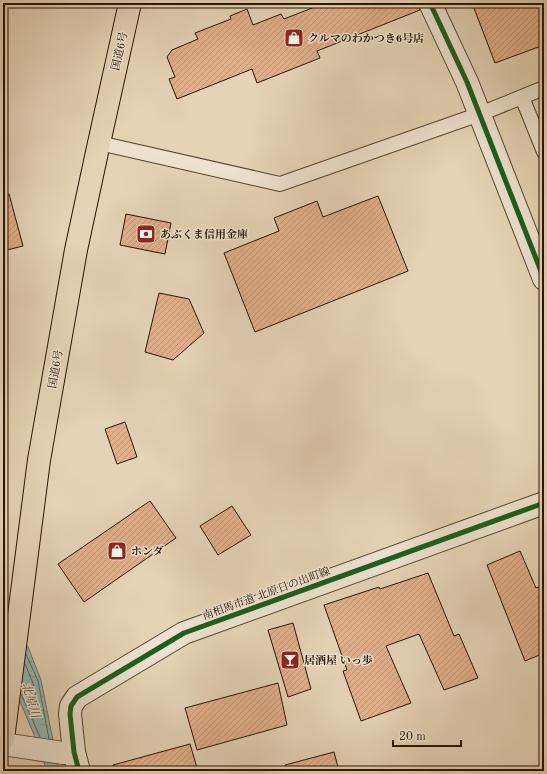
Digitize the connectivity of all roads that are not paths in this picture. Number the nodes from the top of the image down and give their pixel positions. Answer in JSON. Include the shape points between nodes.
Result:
{"nodes":[{"id":1,"x":130,"y":3,"type":"edge"},
{"id":2,"x":430,"y":3,"type":"edge"},
{"id":3,"x":544,"y":88,"type":"edge"},
{"id":4,"x":522,"y":97,"type":"junction"},
{"id":5,"x":480,"y":114,"type":"junction"},
{"id":6,"x":98,"y":143,"type":"junction"},
{"id":7,"x":544,"y":152,"type":"edge"},
{"id":8,"x":544,"y":279,"type":"edge"},
{"id":9,"x":544,"y":503,"type":"edge"},
{"id":10,"x":3,"y":739,"type":"edge"},
{"id":11,"x":3,"y":744,"type":"edge"},
{"id":12,"x":72,"y":759,"type":"edge"}],
"edges":[{"from":1,"to":6,"type":"highway","name":"国道6号"},
{"from":2,"to":5,"type":"street"},
{"from":3,"to":4,"type":"lane"},
{"from":4,"to":5,"type":"lane"},
{"from":4,"to":7,"type":"lane"},
{"from":5,"to":6,"type":"lane","via":[[280,184]]},
{"from":5,"to":8,"type":"street"},
{"from":6,"to":10,"type":"highway","name":"国道6号","via":[[76,250],[39,460]]},
{"from":9,"to":12,"type":"street","name":"南相馬市道 北原日の出町線","via":[[184,633],[77,697],[71,706],[70,714]]},
{"from":11,"to":12,"type":"street"}]}
